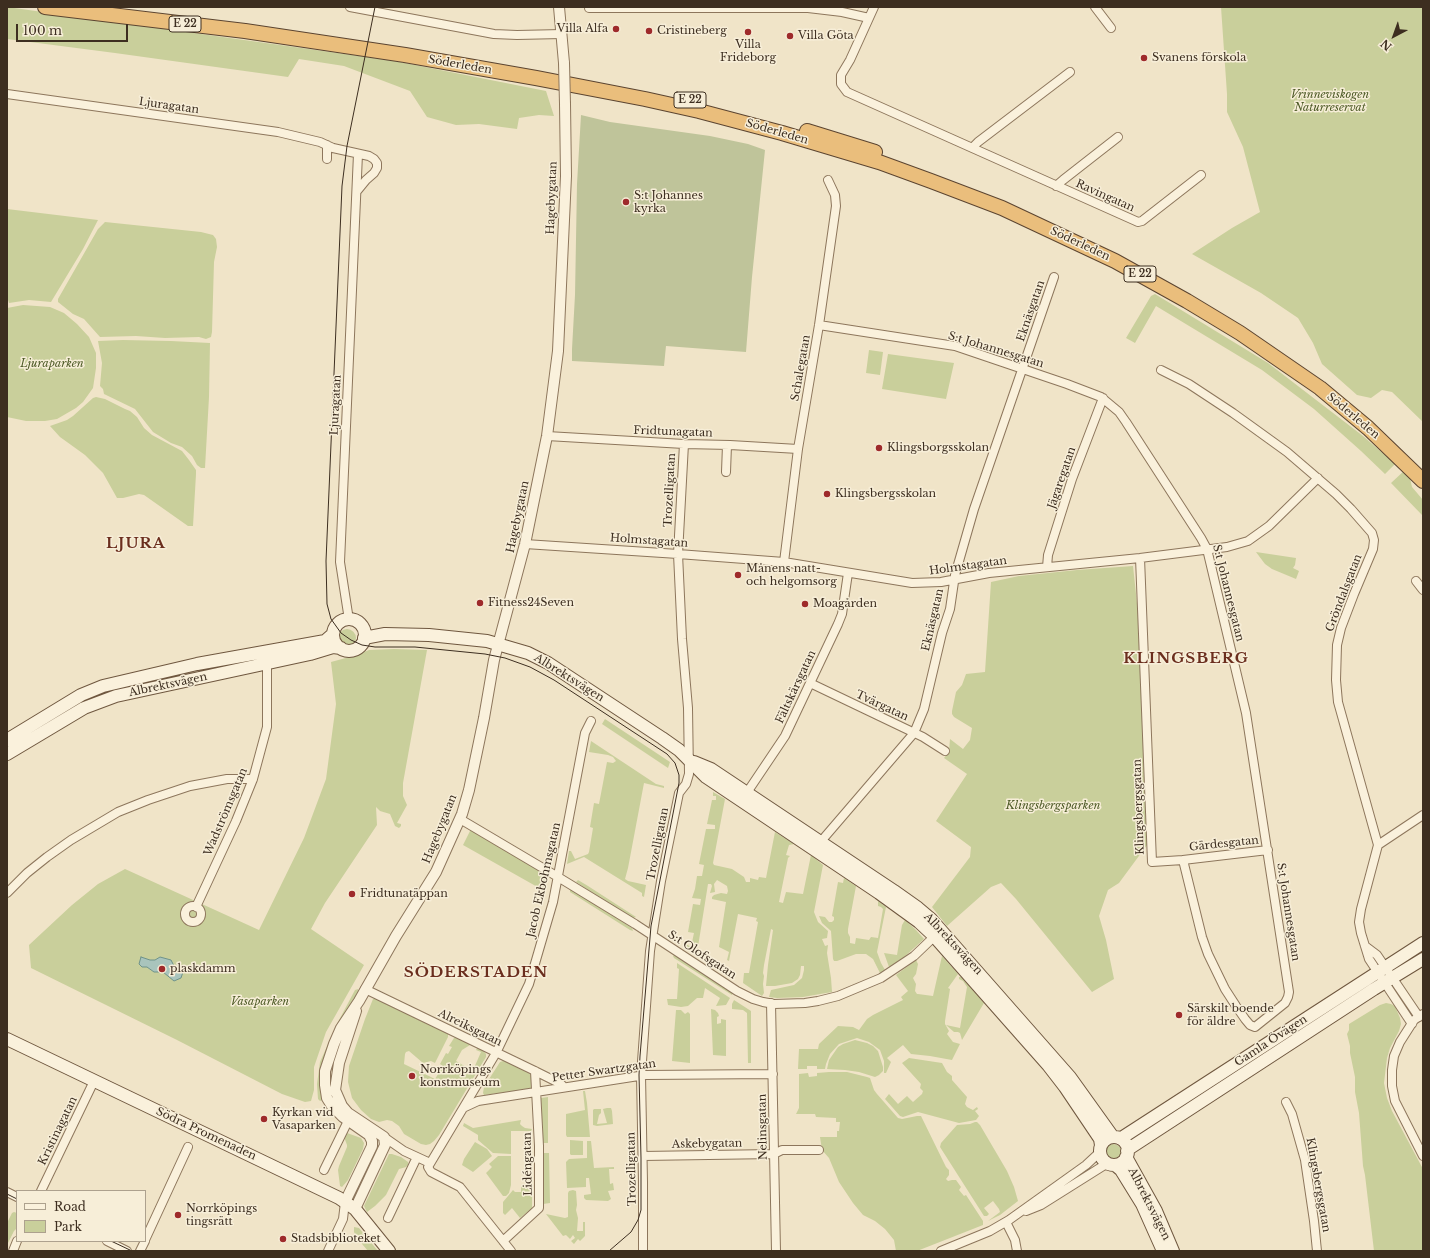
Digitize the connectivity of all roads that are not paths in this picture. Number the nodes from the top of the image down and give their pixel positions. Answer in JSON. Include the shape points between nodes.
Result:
{"nodes":[{"id":1,"x":45,"y":7,"type":"edge"},
{"id":2,"x":119,"y":7,"type":"edge"},
{"id":3,"x":350,"y":7,"type":"edge"},
{"id":4,"x":559,"y":7,"type":"edge"},
{"id":5,"x":874,"y":7,"type":"edge"},
{"id":6,"x":1095,"y":7,"type":"edge"},
{"id":7,"x":589,"y":8,"type":"edge"},
{"id":8,"x":869,"y":18,"type":"junction"},
{"id":9,"x":1111,"y":28,"type":"dead end"},
{"id":10,"x":562,"y":34,"type":"junction"},
{"id":11,"x":1070,"y":72,"type":"dead end"},
{"id":12,"x":7,"y":94,"type":"edge"},
{"id":13,"x":1118,"y":137,"type":"dead end"},
{"id":14,"x":327,"y":145,"type":"junction"},
{"id":15,"x":972,"y":148,"type":"junction"},
{"id":16,"x":358,"y":154,"type":"junction"},
{"id":17,"x":327,"y":159,"type":"dead end"},
{"id":18,"x":1201,"y":175,"type":"dead end"},
{"id":19,"x":828,"y":180,"type":"dead end"},
{"id":20,"x":1056,"y":186,"type":"junction"},
{"id":21,"x":357,"y":191,"type":"junction"},
{"id":22,"x":1054,"y":277,"type":"dead end"},
{"id":23,"x":819,"y":325,"type":"junction"},
{"id":24,"x":1022,"y":369,"type":"junction"},
{"id":25,"x":1161,"y":370,"type":"dead end"},
{"id":26,"x":1103,"y":398,"type":"junction"},
{"id":27,"x":547,"y":436,"type":"junction"},
{"id":28,"x":684,"y":444,"type":"junction"},
{"id":29,"x":727,"y":445,"type":"junction"},
{"id":30,"x":798,"y":449,"type":"junction"},
{"id":31,"x":1423,"y":469,"type":"edge"},
{"id":32,"x":726,"y":472,"type":"dead end"},
{"id":33,"x":1318,"y":478,"type":"junction"},
{"id":34,"x":1423,"y":481,"type":"edge"},
{"id":35,"x":525,"y":544,"type":"junction"},
{"id":36,"x":1207,"y":549,"type":"junction"},
{"id":37,"x":678,"y":554,"type":"junction"},
{"id":38,"x":1140,"y":558,"type":"junction"},
{"id":39,"x":784,"y":562,"type":"junction"},
{"id":40,"x":1047,"y":567,"type":"junction"},
{"id":41,"x":848,"y":573,"type":"junction"},
{"id":42,"x":954,"y":580,"type":"junction"},
{"id":43,"x":1416,"y":581,"type":"dead end"},
{"id":44,"x":1423,"y":590,"type":"edge"},
{"id":45,"x":349,"y":620,"type":"junction"},
{"id":46,"x":363,"y":633,"type":"junction"},
{"id":47,"x":333,"y":634,"type":"junction"},
{"id":48,"x":498,"y":643,"type":"junction"},
{"id":49,"x":341,"y":648,"type":"junction"},
{"id":50,"x":267,"y":651,"type":"junction"},
{"id":51,"x":268,"y":664,"type":"junction"},
{"id":52,"x":810,"y":682,"type":"junction"},
{"id":53,"x":591,"y":721,"type":"dead end"},
{"id":54,"x":914,"y":732,"type":"junction"},
{"id":55,"x":7,"y":740,"type":"edge"},
{"id":56,"x":945,"y":751,"type":"dead end"},
{"id":57,"x":7,"y":754,"type":"edge"},
{"id":58,"x":689,"y":760,"type":"junction"},
{"id":59,"x":253,"y":779,"type":"junction"},
{"id":60,"x":744,"y":797,"type":"junction"},
{"id":61,"x":1423,"y":815,"type":"edge"},
{"id":62,"x":460,"y":819,"type":"junction"},
{"id":63,"x":1378,"y":845,"type":"junction"},
{"id":64,"x":817,"y":846,"type":"junction"},
{"id":65,"x":1268,"y":850,"type":"junction"},
{"id":66,"x":1183,"y":860,"type":"junction"},
{"id":67,"x":558,"y":877,"type":"junction"},
{"id":68,"x":7,"y":893,"type":"edge"},
{"id":69,"x":196,"y":907,"type":"dead end"},
{"id":70,"x":937,"y":933,"type":"junction"},
{"id":71,"x":652,"y":936,"type":"junction"},
{"id":72,"x":1423,"y":943,"type":"edge"},
{"id":73,"x":1423,"y":959,"type":"edge"},
{"id":74,"x":1385,"y":975,"type":"junction"},
{"id":75,"x":365,"y":989,"type":"junction"},
{"id":76,"x":771,"y":1003,"type":"junction"},
{"id":77,"x":1421,"y":1016,"type":"edge"},
{"id":78,"x":1412,"y":1024,"type":"junction"},
{"id":79,"x":7,"y":1039,"type":"edge"},
{"id":80,"x":496,"y":1053,"type":"junction"},
{"id":81,"x":535,"y":1071,"type":"junction"},
{"id":82,"x":773,"y":1074,"type":"junction"},
{"id":83,"x":641,"y":1075,"type":"junction"},
{"id":84,"x":94,"y":1081,"type":"junction"},
{"id":85,"x":564,"y":1087,"type":"junction"},
{"id":86,"x":536,"y":1092,"type":"junction"},
{"id":87,"x":1286,"y":1102,"type":"dead end"},
{"id":88,"x":465,"y":1107,"type":"junction"},
{"id":89,"x":352,"y":1120,"type":"junction"},
{"id":90,"x":370,"y":1138,"type":"junction"},
{"id":91,"x":1116,"y":1138,"type":"junction"},
{"id":92,"x":385,"y":1141,"type":"junction"},
{"id":93,"x":188,"y":1147,"type":"dead end"},
{"id":94,"x":1100,"y":1148,"type":"junction"},
{"id":95,"x":819,"y":1150,"type":"dead end"},
{"id":96,"x":774,"y":1154,"type":"junction"},
{"id":97,"x":1127,"y":1154,"type":"junction"},
{"id":98,"x":643,"y":1156,"type":"junction"},
{"id":99,"x":1423,"y":1156,"type":"edge"},
{"id":100,"x":417,"y":1157,"type":"junction"},
{"id":101,"x":429,"y":1165,"type":"junction"},
{"id":102,"x":1111,"y":1165,"type":"junction"},
{"id":103,"x":324,"y":1170,"type":"dead end"},
{"id":104,"x":41,"y":1190,"type":"edge"},
{"id":105,"x":7,"y":1192,"type":"edge"},
{"id":106,"x":16,"y":1196,"type":"edge"},
{"id":107,"x":350,"y":1206,"type":"junction"},
{"id":108,"x":1020,"y":1214,"type":"junction"},
{"id":109,"x":388,"y":1218,"type":"dead end"},
{"id":110,"x":343,"y":1219,"type":"junction"},
{"id":111,"x":1006,"y":1222,"type":"junction"},
{"id":112,"x":146,"y":1239,"type":"edge"},
{"id":113,"x":503,"y":1241,"type":"junction"},
{"id":114,"x":109,"y":1242,"type":"edge"},
{"id":115,"x":144,"y":1242,"type":"edge"},
{"id":116,"x":330,"y":1249,"type":"edge"},
{"id":117,"x":127,"y":1251,"type":"edge"},
{"id":118,"x":140,"y":1251,"type":"edge"},
{"id":119,"x":389,"y":1251,"type":"edge"},
{"id":120,"x":511,"y":1251,"type":"edge"},
{"id":121,"x":643,"y":1251,"type":"edge"},
{"id":122,"x":776,"y":1251,"type":"edge"},
{"id":123,"x":941,"y":1251,"type":"edge"},
{"id":124,"x":1017,"y":1251,"type":"edge"},
{"id":125,"x":1163,"y":1251,"type":"edge"},
{"id":126,"x":1173,"y":1251,"type":"edge"},
{"id":127,"x":1317,"y":1251,"type":"edge"}],
"edges":[{"from":1,"to":34,"type":"highway","name":"Söderleden","number":"E 22","via":[[238,30],[544,79],[700,111],[879,162],[1002,208],[1115,261],[1181,297],[1240,333],[1320,388],[1378,436]]},
{"from":2,"to":31,"type":"highway","name":"Söderleden","number":"E 22","via":[[405,46],[644,89],[847,142],[910,164],[971,186],[1080,233],[1191,292],[1324,380],[1380,427]]},
{"from":3,"to":10,"type":"street","via":[[494,34]]},
{"from":4,"to":10,"type":"street","name":"Hagebygatan"},
{"from":5,"to":8,"type":"street"},
{"from":6,"to":9,"type":"street"},
{"from":7,"to":8,"type":"street","via":[[808,8]]},
{"from":8,"to":15,"type":"street","name":"Ravingatan","via":[[841,76],[841,84],[847,92]]},
{"from":10,"to":27,"type":"street","name":"Hagebygatan","bridge":true,"via":[[566,176],[558,351]]},
{"from":11,"to":15,"type":"street"},
{"from":12,"to":14,"type":"street","name":"Ljuragatan","via":[[278,132]]},
{"from":13,"to":20,"type":"street","name":"Ravingatan"},
{"from":14,"to":16,"type":"street","name":"Ljuragatan"},
{"from":14,"to":17,"type":"street"},
{"from":15,"to":20,"type":"street","name":"Ravingatan"},
{"from":16,"to":21,"type":"street","name":"Ljuragatan"},
{"from":16,"to":21,"type":"street","name":"Ljuragatan","via":[[374,159],[377,168]]},
{"from":18,"to":20,"type":"street","name":"Ravingatan","via":[[1138,222]]},
{"from":19,"to":23,"type":"street","name":"Schalegatan","via":[[835,195],[836,206]]},
{"from":21,"to":45,"type":"street","name":"Ljuragatan","via":[[340,562]]},
{"from":22,"to":24,"type":"street","name":"Eknäsgatan"},
{"from":23,"to":24,"type":"street","name":"S:t Johannesgatan","via":[[955,346]]},
{"from":23,"to":30,"type":"street","name":"Schalegatan"},
{"from":24,"to":26,"type":"street","name":"S:t Johannesgatan"},
{"from":24,"to":42,"type":"street","name":"Eknäsgatan","via":[[974,509]]},
{"from":25,"to":33,"type":"street","name":"Gröndalsgatan","via":[[1189,384],[1239,417]]},
{"from":26,"to":36,"type":"street","name":"S:t Johannesgatan","via":[[1126,422]]},
{"from":26,"to":40,"type":"street","name":"Jägaregatan","via":[[1072,479],[1048,554]]},
{"from":27,"to":28,"type":"street","name":"Fridtunagatan"},
{"from":27,"to":35,"type":"street","name":"Hagebygatan"},
{"from":28,"to":29,"type":"street","name":"Fridtunagatan"},
{"from":28,"to":37,"type":"street","name":"Trozelligatan"},
{"from":29,"to":30,"type":"street","name":"Fridtunagatan"},
{"from":29,"to":32,"type":"street"},
{"from":30,"to":39,"type":"street","name":"Schalegatan"},
{"from":33,"to":36,"type":"street","name":"Holmstagatan","via":[[1269,526],[1248,541]]},
{"from":33,"to":63,"type":"street","name":"Gröndalsgatan","via":[[1351,509],[1374,540],[1373,549],[1341,628],[1337,644],[1336,680],[1338,702]]},
{"from":35,"to":37,"type":"street","name":"Holmstagatan"},
{"from":35,"to":48,"type":"street","name":"Hagebygatan"},
{"from":36,"to":38,"type":"street","name":"Holmstagatan"},
{"from":36,"to":65,"type":"street","name":"S:t Johannesgatan","via":[[1246,713]]},
{"from":37,"to":39,"type":"street","name":"Holmstagatan"},
{"from":37,"to":58,"type":"street","name":"Trozelligatan"},
{"from":38,"to":40,"type":"street","name":"Holmstagatan"},
{"from":38,"to":66,"type":"street","name":"Klingsbergsgatan","via":[[1152,862]]},
{"from":39,"to":41,"type":"street","name":"Holmstagatan"},
{"from":40,"to":42,"type":"street","name":"Holmstagatan","via":[[989,573]]},
{"from":41,"to":42,"type":"street","name":"Holmstagatan","via":[[912,583]]},
{"from":41,"to":52,"type":"street","name":"Fältskärsgatan","via":[[841,617]]},
{"from":42,"to":54,"type":"street","name":"Eknäsgatan","via":[[950,609],[924,709]]},
{"from":43,"to":44,"type":"street"},
{"from":45,"to":46,"type":"main road","via":[[354,621]]},
{"from":45,"to":47,"type":"main road","via":[[339,622]]},
{"from":46,"to":48,"type":"main road","name":"Albrektsvägen","via":[[429,635]]},
{"from":46,"to":49,"type":"main road","via":[[362,645],[354,650]]},
{"from":47,"to":49,"type":"main road","via":[[334,640]]},
{"from":47,"to":50,"type":"main road","name":"Albrektsvägen","via":[[325,641]]},
{"from":48,"to":58,"type":"main road","name":"Albrektsvägen","via":[[548,663],[674,746]]},
{"from":48,"to":62,"type":"street","name":"Hagebygatan","via":[[470,785]]},
{"from":49,"to":51,"type":"main road","name":"Albrektsvägen","via":[[333,647]]},
{"from":50,"to":51,"type":"street","name":"Wadströmsgatan"},
{"from":50,"to":55,"type":"main road","name":"Albrektsvägen","via":[[104,686],[81,695]]},
{"from":51,"to":57,"type":"main road","name":"Albrektsvägen","via":[[104,700],[84,708]]},
{"from":51,"to":59,"type":"street","name":"Wadströmsgatan","via":[[267,727]]},
{"from":52,"to":54,"type":"street","name":"Tvärgatan"},
{"from":52,"to":60,"type":"street","name":"Fältskärsgatan","via":[[785,736]]},
{"from":53,"to":67,"type":"street","name":"Jacob Ekbohmsgatan","via":[[585,733]]},
{"from":54,"to":56,"type":"street","name":"Tvärgatan"},
{"from":54,"to":64,"type":"street","name":"Eknäsgatan"},
{"from":58,"to":60,"type":"main road","name":"Albrektsvägen","via":[[706,777]]},
{"from":58,"to":71,"type":"street","name":"Trozelligatan","via":[[686,784],[679,793]]},
{"from":59,"to":68,"type":"street","via":[[227,779],[190,786],[118,812],[47,857]]},
{"from":59,"to":69,"type":"street","name":"Wadströmsgatan"},
{"from":60,"to":64,"type":"main road","name":"Albrektsvägen"},
{"from":61,"to":63,"type":"street"},
{"from":62,"to":67,"type":"street","name":"S:t Olofsgatan"},
{"from":62,"to":75,"type":"street","name":"Hagebygatan","via":[[436,872]]},
{"from":63,"to":74,"type":"street","via":[[1359,922],[1366,946],[1377,955]]},
{"from":64,"to":70,"type":"main road","name":"Albrektsvägen"},
{"from":65,"to":66,"type":"street","name":"Gärdesgatan"},
{"from":65,"to":66,"type":"street","name":"S:t Johannesgatan","via":[[1289,992],[1285,1003],[1255,1027],[1245,1020],[1208,954]]},
{"from":67,"to":71,"type":"street","name":"S:t Olofsgatan"},
{"from":67,"to":80,"type":"street","name":"Jacob Ekbohmsgatan","via":[[529,984]]},
{"from":70,"to":76,"type":"street","name":"S:t Olofsgatan","via":[[903,964],[881,978],[832,998],[806,1003]]},
{"from":70,"to":91,"type":"main road","name":"Albrektsvägen","via":[[1070,1077]]},
{"from":70,"to":94,"type":"main road","name":"Albrektsvägen","via":[[1065,1087],[1100,1139]]},
{"from":71,"to":76,"type":"street","name":"S:t Olofsgatan","via":[[737,991],[753,999]]},
{"from":71,"to":83,"type":"street","name":"Trozelligatan"},
{"from":72,"to":74,"type":"main road","name":"Gamla Övägen"},
{"from":73,"to":74,"type":"main road","name":"Gamla Övägen"},
{"from":74,"to":77,"type":"street"},
{"from":74,"to":78,"type":"street"},
{"from":74,"to":91,"type":"main road","name":"Gamla Övägen","via":[[1123,1137]]},
{"from":74,"to":97,"type":"main road","name":"Gamla Övägen","via":[[1146,1138]]},
{"from":75,"to":80,"type":"street","name":"Alreiksgatan"},
{"from":75,"to":89,"type":"street","name":"Hagebygatan","via":[[339,1063],[336,1090],[342,1106]]},
{"from":76,"to":82,"type":"street","name":"Nelinsgatan"},
{"from":77,"to":78,"type":"street"},
{"from":78,"to":99,"type":"street","via":[[1394,1056],[1392,1086],[1395,1101]]},
{"from":79,"to":84,"type":"main road","name":"Södra Promenaden"},
{"from":80,"to":81,"type":"street","name":"Alreiksgatan"},
{"from":80,"to":88,"type":"street","name":"Jacob Ekbohmsgatan"},
{"from":81,"to":85,"type":"street","name":"Alreiksgatan"},
{"from":81,"to":86,"type":"street","name":"Lidéngatan"},
{"from":82,"to":83,"type":"street","name":"Petter Swartzgatan"},
{"from":82,"to":96,"type":"street","name":"Nelinsgatan"},
{"from":83,"to":85,"type":"street","name":"Petter Swartzgatan"},
{"from":83,"to":98,"type":"street","name":"Trozelligatan"},
{"from":84,"to":104,"type":"street","name":"Kristinagatan"},
{"from":84,"to":107,"type":"main road","name":"Södra Promenaden","via":[[263,1161]]},
{"from":85,"to":86,"type":"street","name":"Petter Swartzgatan"},
{"from":86,"to":88,"type":"street","name":"Petter Swartzgatan","via":[[478,1101]]},
{"from":86,"to":113,"type":"street","name":"Lidéngatan","via":[[539,1208]]},
{"from":87,"to":127,"type":"street","name":"Klingsbergsgatan","via":[[1305,1160]]},
{"from":88,"to":101,"type":"street","name":"Jacob Ekbohmsgatan"},
{"from":89,"to":90,"type":"street","name":"Hagebygatan"},
{"from":89,"to":92,"type":"street","name":"Hagebygatan"},
{"from":89,"to":103,"type":"street"},
{"from":90,"to":92,"type":"street","name":"Hagebygatan"},
{"from":90,"to":107,"type":"street","via":[[372,1146]]},
{"from":91,"to":94,"type":"main road","via":[[1107,1139]]},
{"from":91,"to":97,"type":"main road","via":[[1124,1142]]},
{"from":92,"to":100,"type":"street"},
{"from":92,"to":107,"type":"street"},
{"from":93,"to":112,"type":"street"},
{"from":94,"to":102,"type":"main road","via":[[1103,1161]]},
{"from":94,"to":108,"type":"street","via":[[1086,1165]]},
{"from":95,"to":96,"type":"street","name":"Askebygatan","via":[[782,1150]]},
{"from":96,"to":98,"type":"street","name":"Askebygatan"},
{"from":96,"to":122,"type":"street","name":"Nelinsgatan"},
{"from":97,"to":102,"type":"main road","via":[[1120,1164]]},
{"from":97,"to":126,"type":"main road","name":"Albrektsvägen","via":[[1129,1165],[1156,1211]]},
{"from":98,"to":121,"type":"street","name":"Trozelligatan"},
{"from":100,"to":101,"type":"street"},
{"from":100,"to":109,"type":"street"},
{"from":101,"to":113,"type":"street","via":[[431,1172],[460,1187]]},
{"from":102,"to":108,"type":"street","via":[[1102,1166],[1041,1205]]},
{"from":102,"to":125,"type":"main road","name":"Albrektsvägen","via":[[1123,1174],[1142,1204]]},
{"from":105,"to":106,"type":"street"},
{"from":107,"to":110,"type":"street"},
{"from":107,"to":110,"type":"street"},
{"from":107,"to":119,"type":"main road","name":"Södra Promenaden"},
{"from":108,"to":111,"type":"street"},
{"from":110,"to":116,"type":"street"},
{"from":111,"to":123,"type":"street"},
{"from":111,"to":124,"type":"street","via":[[1015,1240]]},
{"from":113,"to":120,"type":"street"},
{"from":114,"to":117,"type":"street"},
{"from":115,"to":118,"type":"street"}]}
